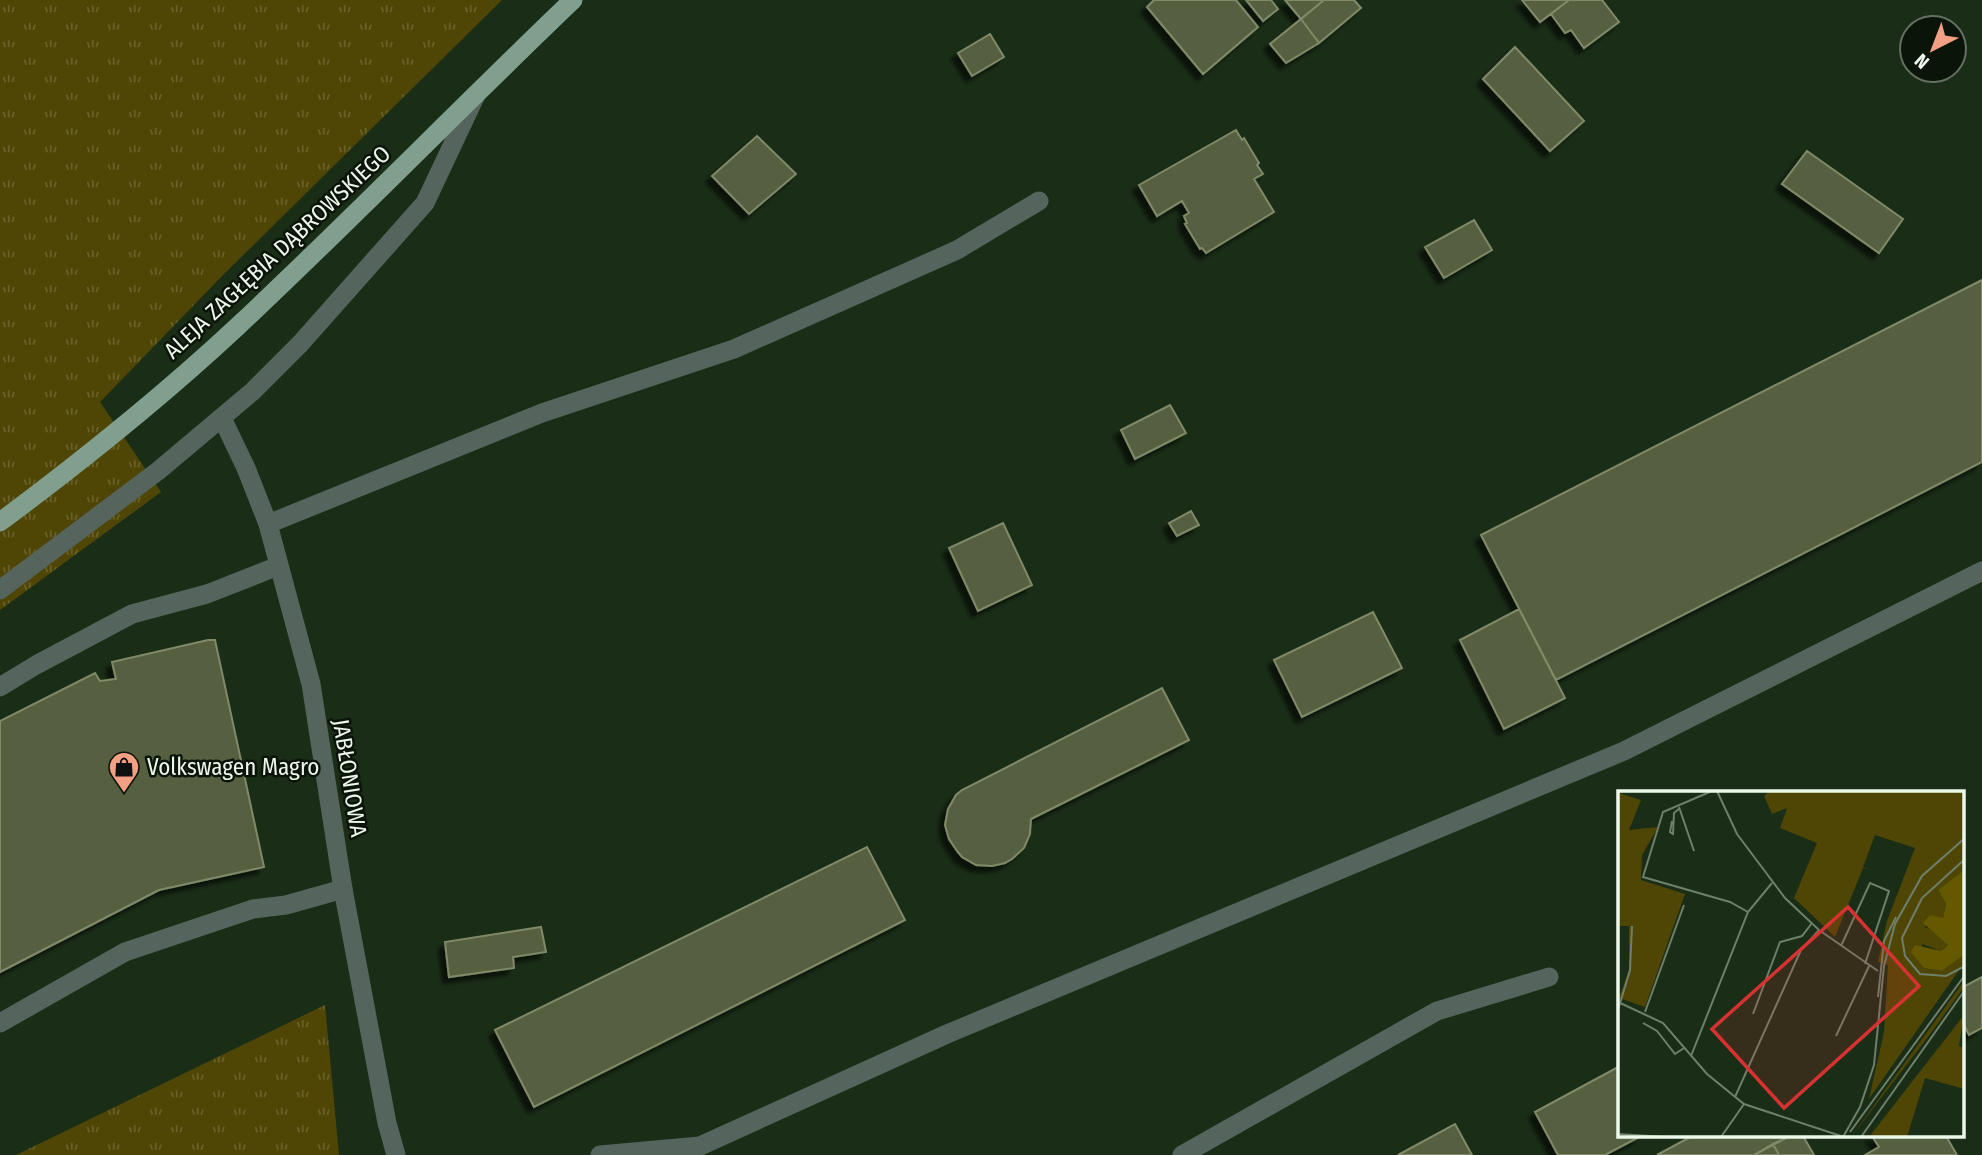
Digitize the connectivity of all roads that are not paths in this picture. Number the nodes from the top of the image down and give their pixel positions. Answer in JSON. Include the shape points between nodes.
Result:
{"nodes":[{"id":1,"x":573,"y":0,"type":"edge"},
{"id":2,"x":478,"y":90,"type":"junction"},
{"id":3,"x":1038,"y":201,"type":"dead end"},
{"id":4,"x":222,"y":418,"type":"junction"},
{"id":5,"x":0,"y":522,"type":"edge"},
{"id":6,"x":268,"y":524,"type":"junction"},
{"id":7,"x":278,"y":566,"type":"junction"},
{"id":8,"x":1982,"y":572,"type":"edge"},
{"id":9,"x":0,"y":590,"type":"edge"},
{"id":10,"x":0,"y":687,"type":"edge"},
{"id":11,"x":343,"y":889,"type":"junction"},
{"id":12,"x":1549,"y":977,"type":"dead end"},
{"id":13,"x":0,"y":1023,"type":"edge"},
{"id":14,"x":396,"y":1155,"type":"edge"},
{"id":15,"x":600,"y":1155,"type":"edge"},
{"id":16,"x":1182,"y":1155,"type":"edge"}],
"edges":[{"from":1,"to":2,"type":"main road","name":"ALEJA ZAGŁĘBIA DĄBROWSKIEGO"},
{"from":2,"to":4,"type":"street","via":[[425,203],[300,344]]},
{"from":2,"to":5,"type":"main road","name":"ALEJA ZAGŁĘBIA DĄBROWSKIEGO","via":[[237,327],[136,416]]},
{"from":3,"to":6,"type":"street","via":[[957,250],[734,349],[542,413]]},
{"from":4,"to":6,"type":"street","name":"JABŁONIOWA"},
{"from":4,"to":9,"type":"street"},
{"from":6,"to":7,"type":"street","name":"JABŁONIOWA"},
{"from":7,"to":10,"type":"street","via":[[207,594],[132,614]]},
{"from":7,"to":11,"type":"street","name":"JABŁONIOWA","via":[[311,684]]},
{"from":8,"to":15,"type":"street","via":[[1624,751],[959,1029],[700,1146]]},
{"from":11,"to":13,"type":"street","via":[[253,909],[125,952]]},
{"from":11,"to":14,"type":"street","name":"JABŁONIOWA"},
{"from":12,"to":16,"type":"street","via":[[1437,1011]]}]}
